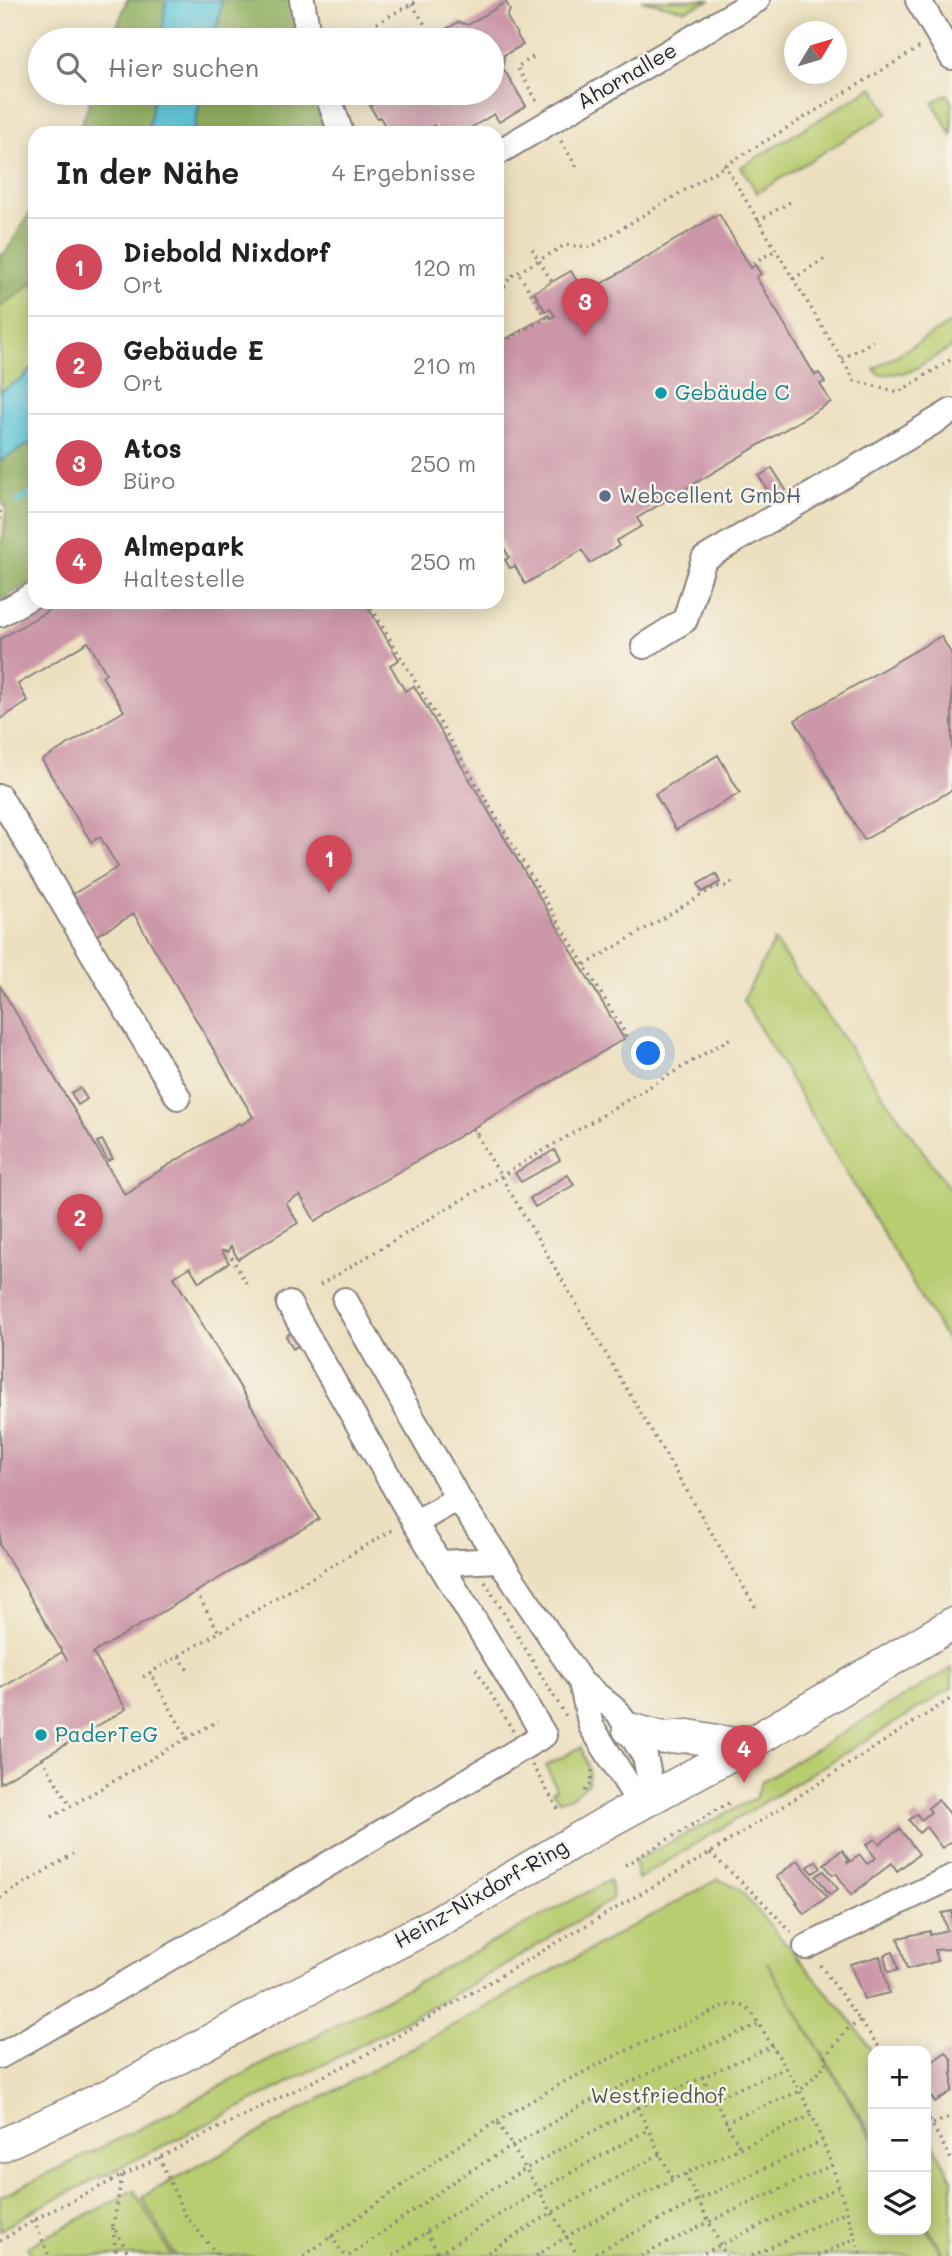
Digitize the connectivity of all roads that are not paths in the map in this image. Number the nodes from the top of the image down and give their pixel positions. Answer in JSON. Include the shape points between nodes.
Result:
{"nodes":[{"id":1,"x":302,"y":0,"type":"edge"},
{"id":2,"x":757,"y":0,"type":"edge"},
{"id":3,"x":918,"y":0,"type":"edge"},
{"id":4,"x":307,"y":28,"type":"edge"},
{"id":5,"x":952,"y":57,"type":"edge"},
{"id":6,"x":331,"y":105,"type":"edge"},
{"id":7,"x":339,"y":126,"type":"edge"},
{"id":8,"x":504,"y":149,"type":"edge"},
{"id":9,"x":952,"y":411,"type":"edge"},
{"id":10,"x":28,"y":598,"type":"edge"},
{"id":11,"x":0,"y":614,"type":"edge"},
{"id":12,"x":644,"y":646,"type":"dead end"},
{"id":13,"x":0,"y":797,"type":"edge"},
{"id":14,"x":178,"y":1097,"type":"dead end"},
{"id":15,"x":345,"y":1300,"type":"dead end"},
{"id":16,"x":289,"y":1304,"type":"dead end"},
{"id":17,"x":458,"y":1498,"type":"junction"},
{"id":18,"x":405,"y":1526,"type":"junction"},
{"id":19,"x":498,"y":1560,"type":"junction"},
{"id":20,"x":440,"y":1563,"type":"junction"},
{"id":21,"x":952,"y":1623,"type":"edge"},
{"id":22,"x":580,"y":1682,"type":"junction"},
{"id":23,"x":629,"y":1729,"type":"junction"},
{"id":24,"x":746,"y":1746,"type":"junction"},
{"id":25,"x":640,"y":1804,"type":"junction"},
{"id":26,"x":952,"y":1877,"type":"edge"},
{"id":27,"x":806,"y":1947,"type":"road end"},
{"id":28,"x":0,"y":2056,"type":"edge"},
{"id":29,"x":0,"y":2146,"type":"edge"}],
"edges":[{"from":1,"to":4,"type":"street"},
{"from":2,"to":8,"type":"street","name":"Ahornallee"},
{"from":3,"to":5,"type":"street"},
{"from":6,"to":7,"type":"street"},
{"from":9,"to":12,"type":"street","via":[[704,559],[685,620]]},
{"from":10,"to":11,"type":"street"},
{"from":13,"to":14,"type":"street"},
{"from":15,"to":17,"type":"street"},
{"from":16,"to":18,"type":"street"},
{"from":17,"to":18,"type":"street"},
{"from":17,"to":19,"type":"street"},
{"from":18,"to":20,"type":"street"},
{"from":19,"to":20,"type":"street"},
{"from":19,"to":22,"type":"street"},
{"from":20,"to":28,"type":"street","via":[[544,1735]]},
{"from":21,"to":24,"type":"main road","name":"Heinz-Nixdorf-Ring"},
{"from":22,"to":23,"type":"street","via":[[618,1712]]},
{"from":22,"to":25,"type":"street","via":[[591,1726]]},
{"from":23,"to":24,"type":"main road","via":[[663,1738],[688,1736]]},
{"from":23,"to":25,"type":"street","via":[[645,1756],[650,1780]]},
{"from":24,"to":25,"type":"main road","name":"Heinz-Nixdorf-Ring"},
{"from":25,"to":29,"type":"main road","name":"Heinz-Nixdorf-Ring","via":[[432,1924],[122,2089]]},
{"from":26,"to":27,"type":"street"}]}
